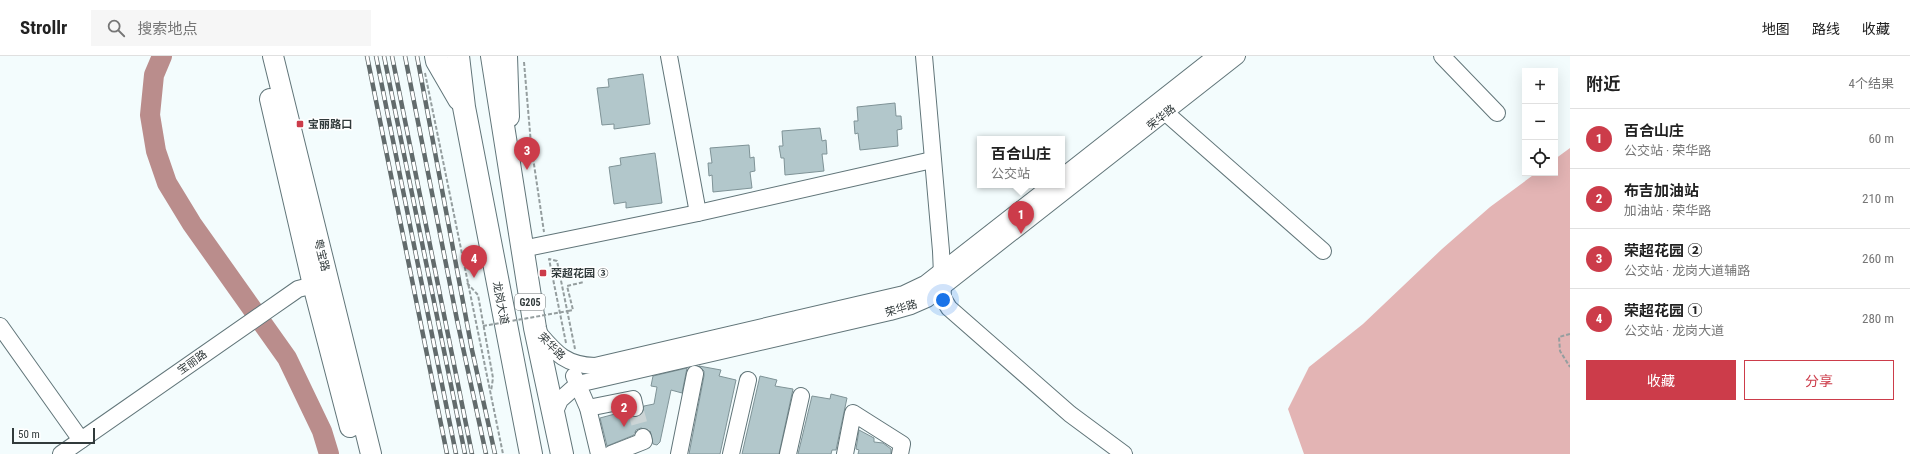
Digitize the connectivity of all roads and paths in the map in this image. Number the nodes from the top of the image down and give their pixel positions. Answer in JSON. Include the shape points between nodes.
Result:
{"nodes":[{"id":1,"x":260,"y":56,"type":"edge"},
{"id":2,"x":273,"y":56,"type":"edge"},
{"id":3,"x":458,"y":56,"type":"edge"},
{"id":4,"x":492,"y":56,"type":"edge"},
{"id":5,"x":507,"y":56,"type":"edge"},
{"id":6,"x":523,"y":56,"type":"edge"},
{"id":7,"x":669,"y":56,"type":"edge"},
{"id":8,"x":924,"y":56,"type":"edge"},
{"id":9,"x":1216,"y":56,"type":"edge"},
{"id":10,"x":1237,"y":56,"type":"edge"},
{"id":11,"x":1442,"y":56,"type":"edge"},
{"id":12,"x":430,"y":63,"type":"edge"},
{"id":13,"x":464,"y":107,"type":"junction"},
{"id":14,"x":1166,"y":113,"type":"junction"},
{"id":15,"x":1497,"y":113,"type":"dead end"},
{"id":16,"x":932,"y":160,"type":"junction"},
{"id":17,"x":1065,"y":175,"type":"edge"},
{"id":18,"x":512,"y":187,"type":"junction"},
{"id":19,"x":1048,"y":188,"type":"edge"},
{"id":20,"x":698,"y":213,"type":"junction"},
{"id":21,"x":545,"y":235,"type":"dead end"},
{"id":22,"x":522,"y":249,"type":"junction"},
{"id":23,"x":1322,"y":251,"type":"dead end"},
{"id":24,"x":942,"y":271,"type":"junction"},
{"id":25,"x":467,"y":282,"type":"junction"},
{"id":26,"x":584,"y":282,"type":"dead end"},
{"id":27,"x":320,"y":283,"type":"junction"},
{"id":28,"x":943,"y":288,"type":"junction"},
{"id":29,"x":568,"y":311,"type":"junction"},
{"id":30,"x":0,"y":326,"type":"edge"},
{"id":31,"x":483,"y":326,"type":"junction"},
{"id":32,"x":535,"y":328,"type":"junction"},
{"id":33,"x":1570,"y":334,"type":"edge"},
{"id":34,"x":575,"y":343,"type":"dead end"},
{"id":35,"x":566,"y":355,"type":"junction"},
{"id":36,"x":1570,"y":367,"type":"edge"},
{"id":37,"x":695,"y":374,"type":"dead end"},
{"id":38,"x":748,"y":380,"type":"dead end"},
{"id":39,"x":578,"y":384,"type":"junction"},
{"id":40,"x":490,"y":392,"type":"junction"},
{"id":41,"x":801,"y":396,"type":"dead end"},
{"id":42,"x":588,"y":408,"type":"junction"},
{"id":43,"x":635,"y":408,"type":"dead end"},
{"id":44,"x":553,"y":416,"type":"junction"},
{"id":45,"x":643,"y":437,"type":"dead end"},
{"id":46,"x":81,"y":440,"type":"junction"},
{"id":47,"x":61,"y":454,"type":"edge"},
{"id":48,"x":356,"y":454,"type":"edge"},
{"id":49,"x":371,"y":454,"type":"edge"},
{"id":50,"x":503,"y":454,"type":"edge"},
{"id":51,"x":530,"y":454,"type":"edge"},
{"id":52,"x":562,"y":454,"type":"edge"},
{"id":53,"x":599,"y":454,"type":"edge"},
{"id":54,"x":611,"y":454,"type":"edge"},
{"id":55,"x":679,"y":454,"type":"edge"},
{"id":56,"x":731,"y":454,"type":"edge"},
{"id":57,"x":788,"y":454,"type":"edge"},
{"id":58,"x":845,"y":454,"type":"edge"},
{"id":59,"x":900,"y":454,"type":"edge"},
{"id":60,"x":1124,"y":454,"type":"edge"}],
"edges":[{"from":1,"to":27,"type":"main road","name":"粤宝路"},
{"from":2,"to":27,"type":"main road","name":"粤宝路"},
{"from":3,"to":13,"type":"highway","name":"龙岗大道","number":"G205"},
{"from":4,"to":18,"type":"highway","number":"G205"},
{"from":5,"to":18,"type":"main road"},
{"from":6,"to":21,"type":"path","via":[[531,144]]},
{"from":7,"to":20,"type":"street"},
{"from":8,"to":16,"type":"street"},
{"from":9,"to":17,"type":"street","name":"荣华路"},
{"from":10,"to":14,"type":"street","name":"荣华路"},
{"from":11,"to":15,"type":"street"},
{"from":12,"to":13,"type":"highway","via":[[437,62]]},
{"from":12,"to":25,"type":"path"},
{"from":13,"to":51,"type":"highway","name":"龙岗大道","number":"G205"},
{"from":14,"to":23,"type":"street"},
{"from":14,"to":28,"type":"street","name":"荣华路"},
{"from":16,"to":20,"type":"street"},
{"from":16,"to":24,"type":"street"},
{"from":18,"to":22,"type":"highway","number":"G205"},
{"from":19,"to":24,"type":"street","name":"荣华路"},
{"from":20,"to":22,"type":"street"},
{"from":22,"to":32,"type":"highway","number":"G205"},
{"from":24,"to":28,"type":"street"},
{"from":24,"to":35,"type":"street","name":"荣华路","via":[[925,284],[904,294],[595,366],[583,366]]},
{"from":25,"to":31,"type":"path","via":[[478,295]]},
{"from":25,"to":40,"type":"path"},
{"from":26,"to":29,"type":"path","via":[[567,286],[573,310]]},
{"from":27,"to":46,"type":"street","name":"宝丽路","via":[[298,289]]},
{"from":27,"to":48,"type":"main road","name":"粤宝路"},
{"from":27,"to":49,"type":"main road","name":"粤宝路"},
{"from":28,"to":39,"type":"street","name":"荣华路","via":[[927,299],[897,310]]},
{"from":28,"to":60,"type":"street","via":[[943,298],[949,308],[1070,414]]},
{"from":29,"to":31,"type":"path","bridge":true},
{"from":29,"to":34,"type":"path"},
{"from":29,"to":35,"type":"path","via":[[557,261],[549,259]]},
{"from":30,"to":46,"type":"street"},
{"from":31,"to":40,"type":"path","via":[[493,378]]},
{"from":32,"to":35,"type":"street","name":"荣华路"},
{"from":32,"to":44,"type":"highway","number":"G205"},
{"from":33,"to":36,"type":"path","via":[[1559,336],[1560,351]]},
{"from":35,"to":39,"type":"street"},
{"from":37,"to":55,"type":"street"},
{"from":38,"to":56,"type":"street"},
{"from":39,"to":42,"type":"street"},
{"from":39,"to":44,"type":"street","name":"荣华路","via":[[560,400]]},
{"from":40,"to":50,"type":"path"},
{"from":41,"to":57,"type":"street"},
{"from":42,"to":43,"type":"street","via":[[633,399]]},
{"from":42,"to":53,"type":"street"},
{"from":44,"to":52,"type":"highway","number":"G205"},
{"from":45,"to":54,"type":"street","via":[[644,441]]},
{"from":46,"to":47,"type":"street","name":"宝丽路"},
{"from":58,"to":59,"type":"street","via":[[853,413],[902,444]]}]}
